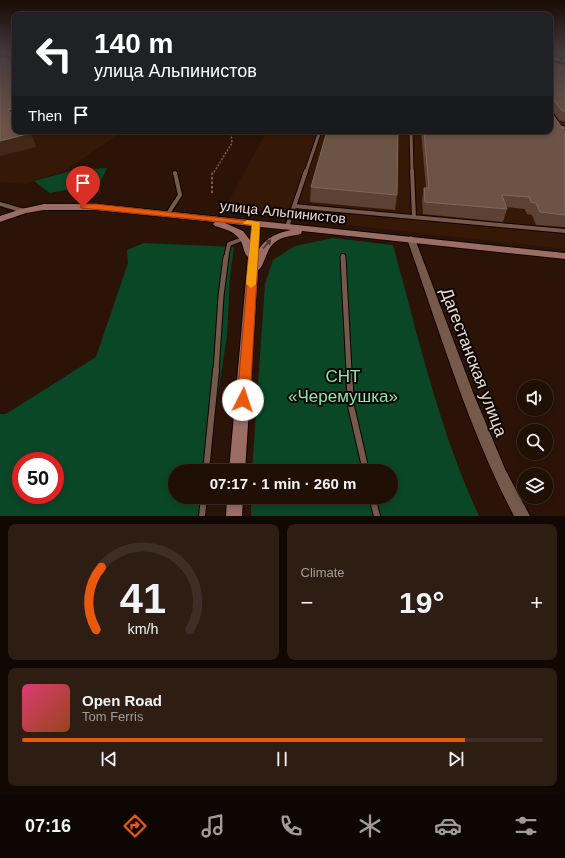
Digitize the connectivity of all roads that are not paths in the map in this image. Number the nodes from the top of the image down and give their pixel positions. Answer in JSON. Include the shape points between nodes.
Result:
{"nodes":[{"id":1,"x":553,"y":116,"type":"edge"},
{"id":2,"x":553,"y":126,"type":"edge"},
{"id":3,"x":559,"y":126,"type":"junction"},
{"id":4,"x":565,"y":128,"type":"edge"},
{"id":5,"x":562,"y":131,"type":"edge"},
{"id":6,"x":319,"y":134,"type":"edge"},
{"id":7,"x":411,"y":134,"type":"edge"},
{"id":8,"x":174,"y":173,"type":"dead end"},
{"id":9,"x":0,"y":204,"type":"edge"},
{"id":10,"x":294,"y":206,"type":"junction"},
{"id":11,"x":24,"y":211,"type":"junction"},
{"id":12,"x":170,"y":215,"type":"junction"},
{"id":13,"x":414,"y":217,"type":"junction"},
{"id":14,"x":0,"y":219,"type":"edge"},
{"id":15,"x":256,"y":223,"type":"junction"},
{"id":16,"x":286,"y":227,"type":"junction"},
{"id":17,"x":565,"y":231,"type":"edge"},
{"id":18,"x":354,"y":233,"type":"junction"},
{"id":19,"x":245,"y":238,"type":"junction"},
{"id":20,"x":411,"y":239,"type":"junction"},
{"id":21,"x":343,"y":256,"type":"dead end"},
{"id":22,"x":565,"y":256,"type":"edge"},
{"id":23,"x":252,"y":266,"type":"junction"},
{"id":24,"x":251,"y":294,"type":"junction"},
{"id":25,"x":207,"y":464,"type":"edge"},
{"id":26,"x":238,"y":464,"type":"edge"},
{"id":27,"x":364,"y":464,"type":"edge"},
{"id":28,"x":203,"y":504,"type":"edge"},
{"id":29,"x":235,"y":504,"type":"edge"},
{"id":30,"x":374,"y":504,"type":"edge"},
{"id":31,"x":202,"y":516,"type":"edge"},
{"id":32,"x":234,"y":516,"type":"edge"},
{"id":33,"x":377,"y":516,"type":"edge"},
{"id":34,"x":522,"y":516,"type":"edge"}],
"edges":[{"from":1,"to":3,"type":"lane"},
{"from":2,"to":3,"type":"lane"},
{"from":3,"to":4,"type":"lane"},
{"from":3,"to":5,"type":"lane"},
{"from":6,"to":10,"type":"lane"},
{"from":7,"to":13,"type":"lane"},
{"from":8,"to":12,"type":"lane","via":[[180,195]]},
{"from":9,"to":11,"type":"lane"},
{"from":10,"to":13,"type":"lane"},
{"from":10,"to":16,"type":"lane"},
{"from":11,"to":12,"type":"main road","name":"улица Альпинистов","via":[[44,207],[96,207]]},
{"from":11,"to":14,"type":"main road","name":"улица Альпинистов"},
{"from":12,"to":15,"type":"main road","name":"улица Альпинистов"},
{"from":12,"to":19,"type":"main road","via":[[216,223]]},
{"from":13,"to":17,"type":"lane"},
{"from":15,"to":16,"type":"main road","name":"улица Альпинистов"},
{"from":15,"to":23,"type":"main road"},
{"from":16,"to":18,"type":"main road","name":"улица Альпинистов"},
{"from":18,"to":20,"type":"main road","name":"улица Альпинистов"},
{"from":24,"to":18,"type":"main road","one_way":true,"via":[[260,256],[264,246],[271,240],[291,232]]},
{"from":19,"to":23,"type":"main road","via":[[249,243]]},
{"from":19,"to":25,"type":"lane","via":[[228,244],[227,249]]},
{"from":20,"to":22,"type":"main road","name":"улица Альпинистов"},
{"from":20,"to":34,"type":"street","name":"Дагестанская улица","via":[[496,466]]},
{"from":21,"to":27,"type":"lane","via":[[351,406]]},
{"from":23,"to":24,"type":"main road"},
{"from":24,"to":26,"type":"main road"},
{"from":28,"to":31,"type":"lane"},
{"from":29,"to":32,"type":"main road"},
{"from":30,"to":33,"type":"lane"}]}
